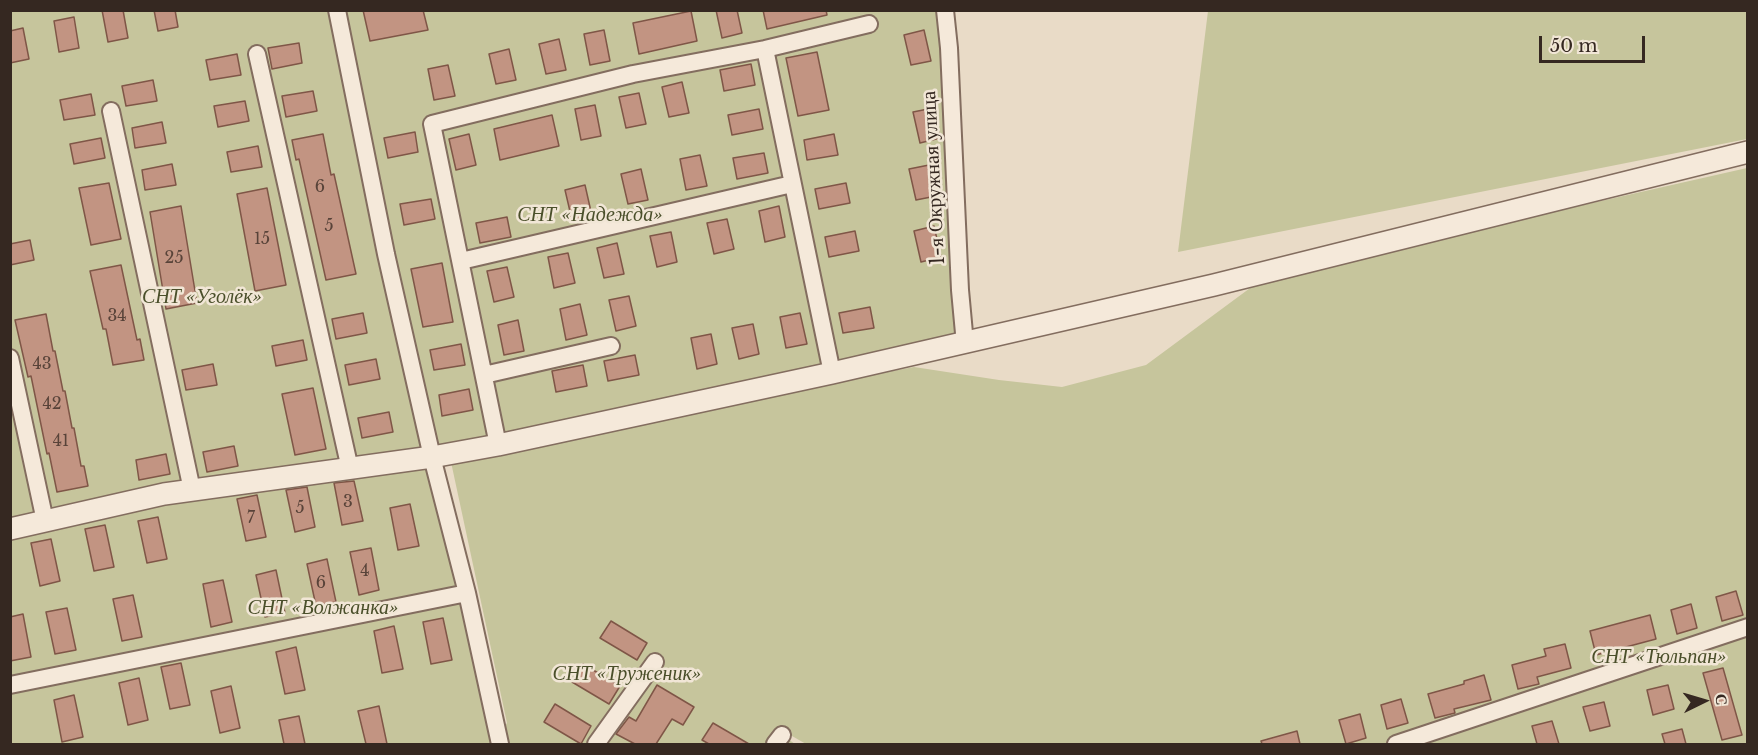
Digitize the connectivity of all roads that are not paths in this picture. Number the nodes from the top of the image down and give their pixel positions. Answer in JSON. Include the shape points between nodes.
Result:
{"nodes":[{"id":1,"x":337,"y":10,"type":"edge"},
{"id":2,"x":945,"y":10,"type":"edge"},
{"id":3,"x":869,"y":24,"type":"dead end"},
{"id":4,"x":765,"y":50,"type":"junction"},
{"id":5,"x":257,"y":54,"type":"dead end"},
{"id":6,"x":111,"y":111,"type":"dead end"},
{"id":7,"x":1748,"y":152,"type":"edge"},
{"id":8,"x":792,"y":184,"type":"junction"},
{"id":9,"x":462,"y":261,"type":"junction"},
{"id":10,"x":965,"y":344,"type":"junction"},
{"id":11,"x":610,"y":346,"type":"dead end"},
{"id":12,"x":10,"y":358,"type":"edge"},
{"id":13,"x":832,"y":373,"type":"junction"},
{"id":14,"x":484,"y":375,"type":"junction"},
{"id":15,"x":498,"y":445,"type":"junction"},
{"id":16,"x":432,"y":457,"type":"junction"},
{"id":17,"x":350,"y":469,"type":"junction"},
{"id":18,"x":192,"y":490,"type":"junction"},
{"id":19,"x":45,"y":521,"type":"junction"},
{"id":20,"x":10,"y":529,"type":"edge"},
{"id":21,"x":467,"y":593,"type":"junction"},
{"id":22,"x":1748,"y":627,"type":"edge"},
{"id":23,"x":656,"y":662,"type":"dead end"},
{"id":24,"x":10,"y":685,"type":"edge"},
{"id":25,"x":495,"y":742,"type":"edge"},
{"id":26,"x":596,"y":744,"type":"edge"},
{"id":27,"x":1396,"y":744,"type":"edge"}],
"edges":[{"from":1,"to":16,"type":"street"},
{"from":2,"to":10,"type":"street","name":"1-я Окружная улица"},
{"from":3,"to":4,"type":"street"},
{"from":4,"to":8,"type":"street"},
{"from":4,"to":9,"type":"street","via":[[633,74],[432,124]]},
{"from":5,"to":17,"type":"street"},
{"from":6,"to":18,"type":"street"},
{"from":7,"to":10,"type":"street"},
{"from":8,"to":9,"type":"street"},
{"from":8,"to":13,"type":"street"},
{"from":9,"to":14,"type":"street"},
{"from":10,"to":13,"type":"street"},
{"from":11,"to":14,"type":"street"},
{"from":12,"to":19,"type":"street"},
{"from":13,"to":15,"type":"street"},
{"from":14,"to":15,"type":"street"},
{"from":15,"to":16,"type":"street"},
{"from":16,"to":17,"type":"street"},
{"from":16,"to":21,"type":"street"},
{"from":17,"to":18,"type":"street"},
{"from":18,"to":19,"type":"street"},
{"from":19,"to":20,"type":"street"},
{"from":21,"to":24,"type":"street"},
{"from":21,"to":25,"type":"street"},
{"from":22,"to":27,"type":"street"},
{"from":23,"to":26,"type":"street"}]}
